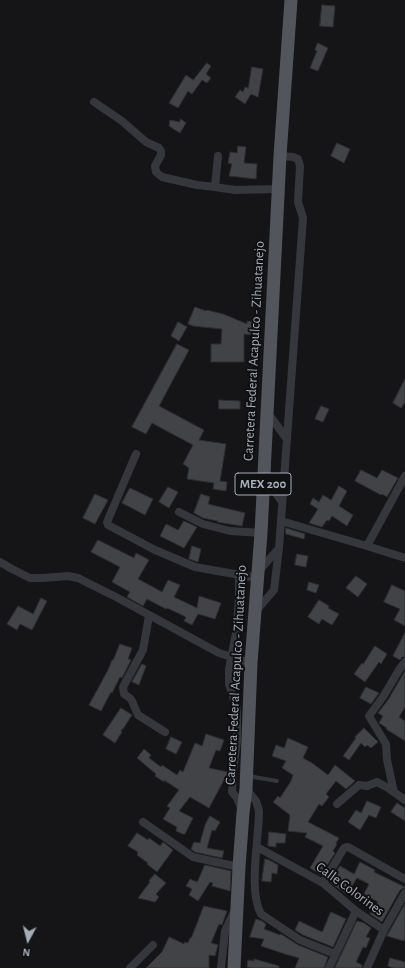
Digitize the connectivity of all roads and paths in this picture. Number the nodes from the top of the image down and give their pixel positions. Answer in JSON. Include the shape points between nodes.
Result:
{"nodes":[{"id":1,"x":291,"y":0,"type":"edge"},
{"id":2,"x":94,"y":102,"type":"dead end"},
{"id":3,"x":218,"y":156,"type":"dead end"},
{"id":4,"x":280,"y":156,"type":"junction"},
{"id":5,"x":215,"y":187,"type":"junction"},
{"id":6,"x":279,"y":188,"type":"junction"},
{"id":7,"x":267,"y":412,"type":"junction"},
{"id":8,"x":287,"y":439,"type":"junction"},
{"id":9,"x":136,"y":454,"type":"dead end"},
{"id":10,"x":264,"y":476,"type":"junction"},
{"id":11,"x":404,"y":478,"type":"edge"},
{"id":12,"x":282,"y":502,"type":"junction"},
{"id":13,"x":179,"y":512,"type":"dead end"},
{"id":14,"x":281,"y":521,"type":"junction"},
{"id":15,"x":261,"y":533,"type":"junction"},
{"id":16,"x":367,"y":546,"type":"junction"},
{"id":17,"x":278,"y":548,"type":"junction"},
{"id":18,"x":405,"y":558,"type":"edge"},
{"id":19,"x":0,"y":562,"type":"edge"},
{"id":20,"x":239,"y":575,"type":"junction"},
{"id":21,"x":258,"y":575,"type":"junction"},
{"id":22,"x":254,"y":613,"type":"junction"},
{"id":23,"x":149,"y":616,"type":"junction"},
{"id":24,"x":231,"y":657,"type":"junction"},
{"id":25,"x":405,"y":662,"type":"edge"},
{"id":26,"x":251,"y":663,"type":"junction"},
{"id":27,"x":165,"y":732,"type":"dead end"},
{"id":28,"x":246,"y":775,"type":"junction"},
{"id":29,"x":277,"y":781,"type":"dead end"},
{"id":30,"x":246,"y":790,"type":"junction"},
{"id":31,"x":394,"y":792,"type":"junction"},
{"id":32,"x":405,"y":800,"type":"edge"},
{"id":33,"x":337,"y":804,"type":"dead end"},
{"id":34,"x":243,"y":813,"type":"junction"},
{"id":35,"x":143,"y":822,"type":"dead end"},
{"id":36,"x":257,"y":847,"type":"junction"},
{"id":37,"x":239,"y":868,"type":"junction"},
{"id":38,"x":405,"y":879,"type":"edge"},
{"id":39,"x":323,"y":883,"type":"junction"},
{"id":40,"x":405,"y":893,"type":"edge"},
{"id":41,"x":237,"y":906,"type":"junction"},
{"id":42,"x":356,"y":911,"type":"junction"},
{"id":43,"x":384,"y":930,"type":"junction"},
{"id":44,"x":153,"y":945,"type":"dead end"},
{"id":45,"x":335,"y":954,"type":"junction"},
{"id":46,"x":130,"y":968,"type":"edge"},
{"id":47,"x":221,"y":968,"type":"edge"},
{"id":48,"x":234,"y":968,"type":"edge"},
{"id":49,"x":329,"y":968,"type":"edge"},
{"id":50,"x":367,"y":968,"type":"edge"}],
"edges":[{"from":1,"to":4,"type":"main road","name":"Carretera Federal Acapulco - Zihuatanejo","number":"MEX 200"},
{"from":2,"to":5,"type":"street","via":[[122,121],[146,142],[159,148],[161,155],[155,166],[156,172],[162,177]]},
{"from":3,"to":5,"type":"street"},
{"from":4,"to":6,"type":"main road","name":"Carretera Federal Acapulco - Zihuatanejo","number":"MEX 200"},
{"from":4,"to":8,"type":"street","via":[[298,159],[298,202],[303,218]]},
{"from":5,"to":6,"type":"street","via":[[235,190]]},
{"from":6,"to":7,"type":"main road","name":"Carretera Federal Acapulco - Zihuatanejo","number":"MEX 200"},
{"from":7,"to":8,"type":"street"},
{"from":7,"to":10,"type":"main road","name":"Carretera Federal Acapulco - Zihuatanejo","number":"MEX 200"},
{"from":8,"to":12,"type":"street"},
{"from":9,"to":20,"type":"street","via":[[107,522],[108,525],[155,550],[195,567]]},
{"from":10,"to":12,"type":"street"},
{"from":10,"to":15,"type":"main road","name":"Carretera Federal Acapulco - Zihuatanejo","number":"MEX 200"},
{"from":11,"to":16,"type":"street"},
{"from":12,"to":14,"type":"street"},
{"from":13,"to":15,"type":"street","via":[[204,524],[230,531]]},
{"from":14,"to":16,"type":"street"},
{"from":14,"to":17,"type":"street"},
{"from":15,"to":21,"type":"main road","name":"Carretera Federal Acapulco - Zihuatanejo","number":"MEX 200"},
{"from":16,"to":18,"type":"street"},
{"from":17,"to":21,"type":"street"},
{"from":17,"to":22,"type":"street","via":[[274,590]]},
{"from":19,"to":23,"type":"street","via":[[30,578],[78,578]]},
{"from":20,"to":21,"type":"street"},
{"from":20,"to":24,"type":"street","via":[[237,628]]},
{"from":21,"to":22,"type":"main road","name":"Carretera Federal Acapulco - Zihuatanejo","number":"MEX 200"},
{"from":22,"to":26,"type":"main road","name":"Carretera Federal Acapulco - Zihuatanejo","number":"MEX 200"},
{"from":23,"to":24,"type":"street"},
{"from":23,"to":27,"type":"street","via":[[143,650],[123,687],[124,694],[132,700],[138,715]]},
{"from":24,"to":26,"type":"street"},
{"from":24,"to":34,"type":"street","via":[[229,684],[237,709],[232,792]]},
{"from":25,"to":31,"type":"street","via":[[369,716],[386,744]]},
{"from":26,"to":28,"type":"main road","name":"Carretera Federal Acapulco - Zihuatanejo","number":"MEX 200"},
{"from":28,"to":29,"type":"lane"},
{"from":28,"to":30,"type":"main road","name":"Carretera Federal Acapulco - Zihuatanejo","number":"MEX 200"},
{"from":30,"to":34,"type":"main road","name":"Carretera Federal Acapulco - Zihuatanejo","number":"MEX 200"},
{"from":30,"to":36,"type":"street","via":[[256,801],[259,811]]},
{"from":31,"to":32,"type":"street"},
{"from":31,"to":33,"type":"street","via":[[377,782],[367,786],[359,785]]},
{"from":34,"to":37,"type":"main road","name":"Carretera Federal Acapulco - Zihuatanejo","number":"MEX 200"},
{"from":35,"to":37,"type":"street","via":[[193,857]]},
{"from":36,"to":39,"type":"street","name":"Calle Colorines"},
{"from":36,"to":45,"type":"street","via":[[255,883],[261,914],[300,940]]},
{"from":37,"to":41,"type":"main road","name":"Carretera Federal Acapulco - Zihuatanejo","number":"MEX 200"},
{"from":38,"to":39,"type":"street","via":[[348,847],[344,848]]},
{"from":39,"to":42,"type":"street","name":"Calle Colorines"},
{"from":40,"to":43,"type":"street"},
{"from":41,"to":47,"type":"street","via":[[225,931]]},
{"from":41,"to":48,"type":"main road","name":"Carretera Federal Acapulco - Zihuatanejo","number":"MEX 200"},
{"from":42,"to":43,"type":"street","name":"Calle Colorines"},
{"from":42,"to":45,"type":"street"},
{"from":43,"to":50,"type":"street"},
{"from":44,"to":46,"type":"street"},
{"from":45,"to":49,"type":"street"}]}
